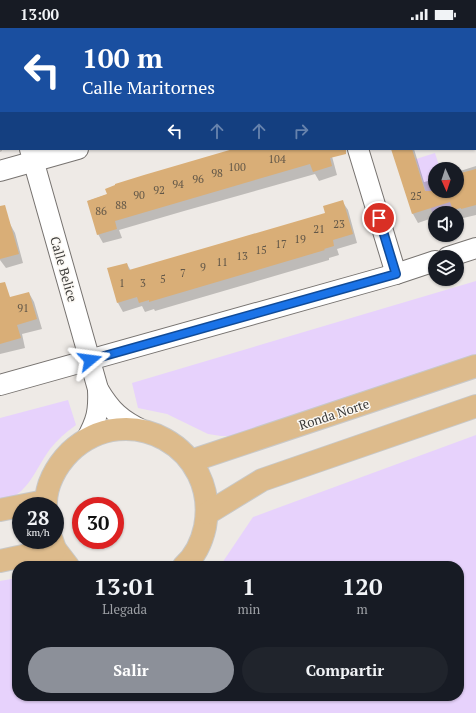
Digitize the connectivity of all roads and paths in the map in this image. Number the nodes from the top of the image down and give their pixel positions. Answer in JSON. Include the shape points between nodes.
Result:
{"nodes":[{"id":1,"x":70,"y":150,"type":"edge"},
{"id":2,"x":358,"y":150,"type":"edge"},
{"id":3,"x":32,"y":155,"type":"edge"},
{"id":4,"x":0,"y":171,"type":"edge"},
{"id":5,"x":476,"y":248,"type":"edge"},
{"id":6,"x":464,"y":252,"type":"edge"},
{"id":7,"x":428,"y":263,"type":"edge"},
{"id":8,"x":396,"y":274,"type":"junction"},
{"id":9,"x":90,"y":360,"type":"junction"},
{"id":10,"x":476,"y":366,"type":"edge"},
{"id":11,"x":0,"y":385,"type":"edge"},
{"id":12,"x":98,"y":388,"type":"junction"},
{"id":13,"x":476,"y":406,"type":"edge"},
{"id":14,"x":144,"y":432,"type":"junction"},
{"id":15,"x":86,"y":440,"type":"junction"},
{"id":16,"x":191,"y":461,"type":"junction"},
{"id":17,"x":47,"y":497,"type":"edge"},
{"id":18,"x":12,"y":508,"type":"edge"},
{"id":19,"x":0,"y":510,"type":"edge"},
{"id":20,"x":208,"y":513,"type":"junction"},
{"id":21,"x":39,"y":549,"type":"edge"},
{"id":22,"x":56,"y":549,"type":"edge"},
{"id":23,"x":0,"y":560,"type":"edge"},
{"id":24,"x":64,"y":561,"type":"edge"},
{"id":25,"x":189,"y":561,"type":"edge"}],
"edges":[{"from":1,"to":3,"type":"street"},
{"from":2,"to":8,"type":"street"},
{"from":3,"to":4,"type":"street"},
{"from":3,"to":9,"type":"street","name":"Calle Belice"},
{"from":5,"to":6,"type":"street"},
{"from":7,"to":8,"type":"street"},
{"from":8,"to":9,"type":"street"},
{"from":9,"to":11,"type":"street"},
{"from":9,"to":12,"type":"street","name":"Calle Belice"},
{"from":10,"to":16,"type":"main road","name":"Ronda Norte"},
{"from":12,"to":14,"type":"street","name":"Calle Belice","via":[[117,414]]},
{"from":12,"to":15,"type":"street","name":"Calle Belice","via":[[97,416]]},
{"from":13,"to":20,"type":"main road","via":[[262,480]]},
{"from":14,"to":15,"type":"main road","via":[[125,429],[100,433]]},
{"from":14,"to":16,"type":"main road","via":[[150,432],[173,443]]},
{"from":15,"to":17,"type":"main road","via":[[63,459],[51,478]]},
{"from":16,"to":20,"type":"main road","via":[[204,486]]},
{"from":18,"to":19,"type":"main road"},
{"from":20,"to":25,"type":"main road","via":[[203,539]]},
{"from":21,"to":23,"type":"main road"},
{"from":22,"to":24,"type":"main road"}]}
